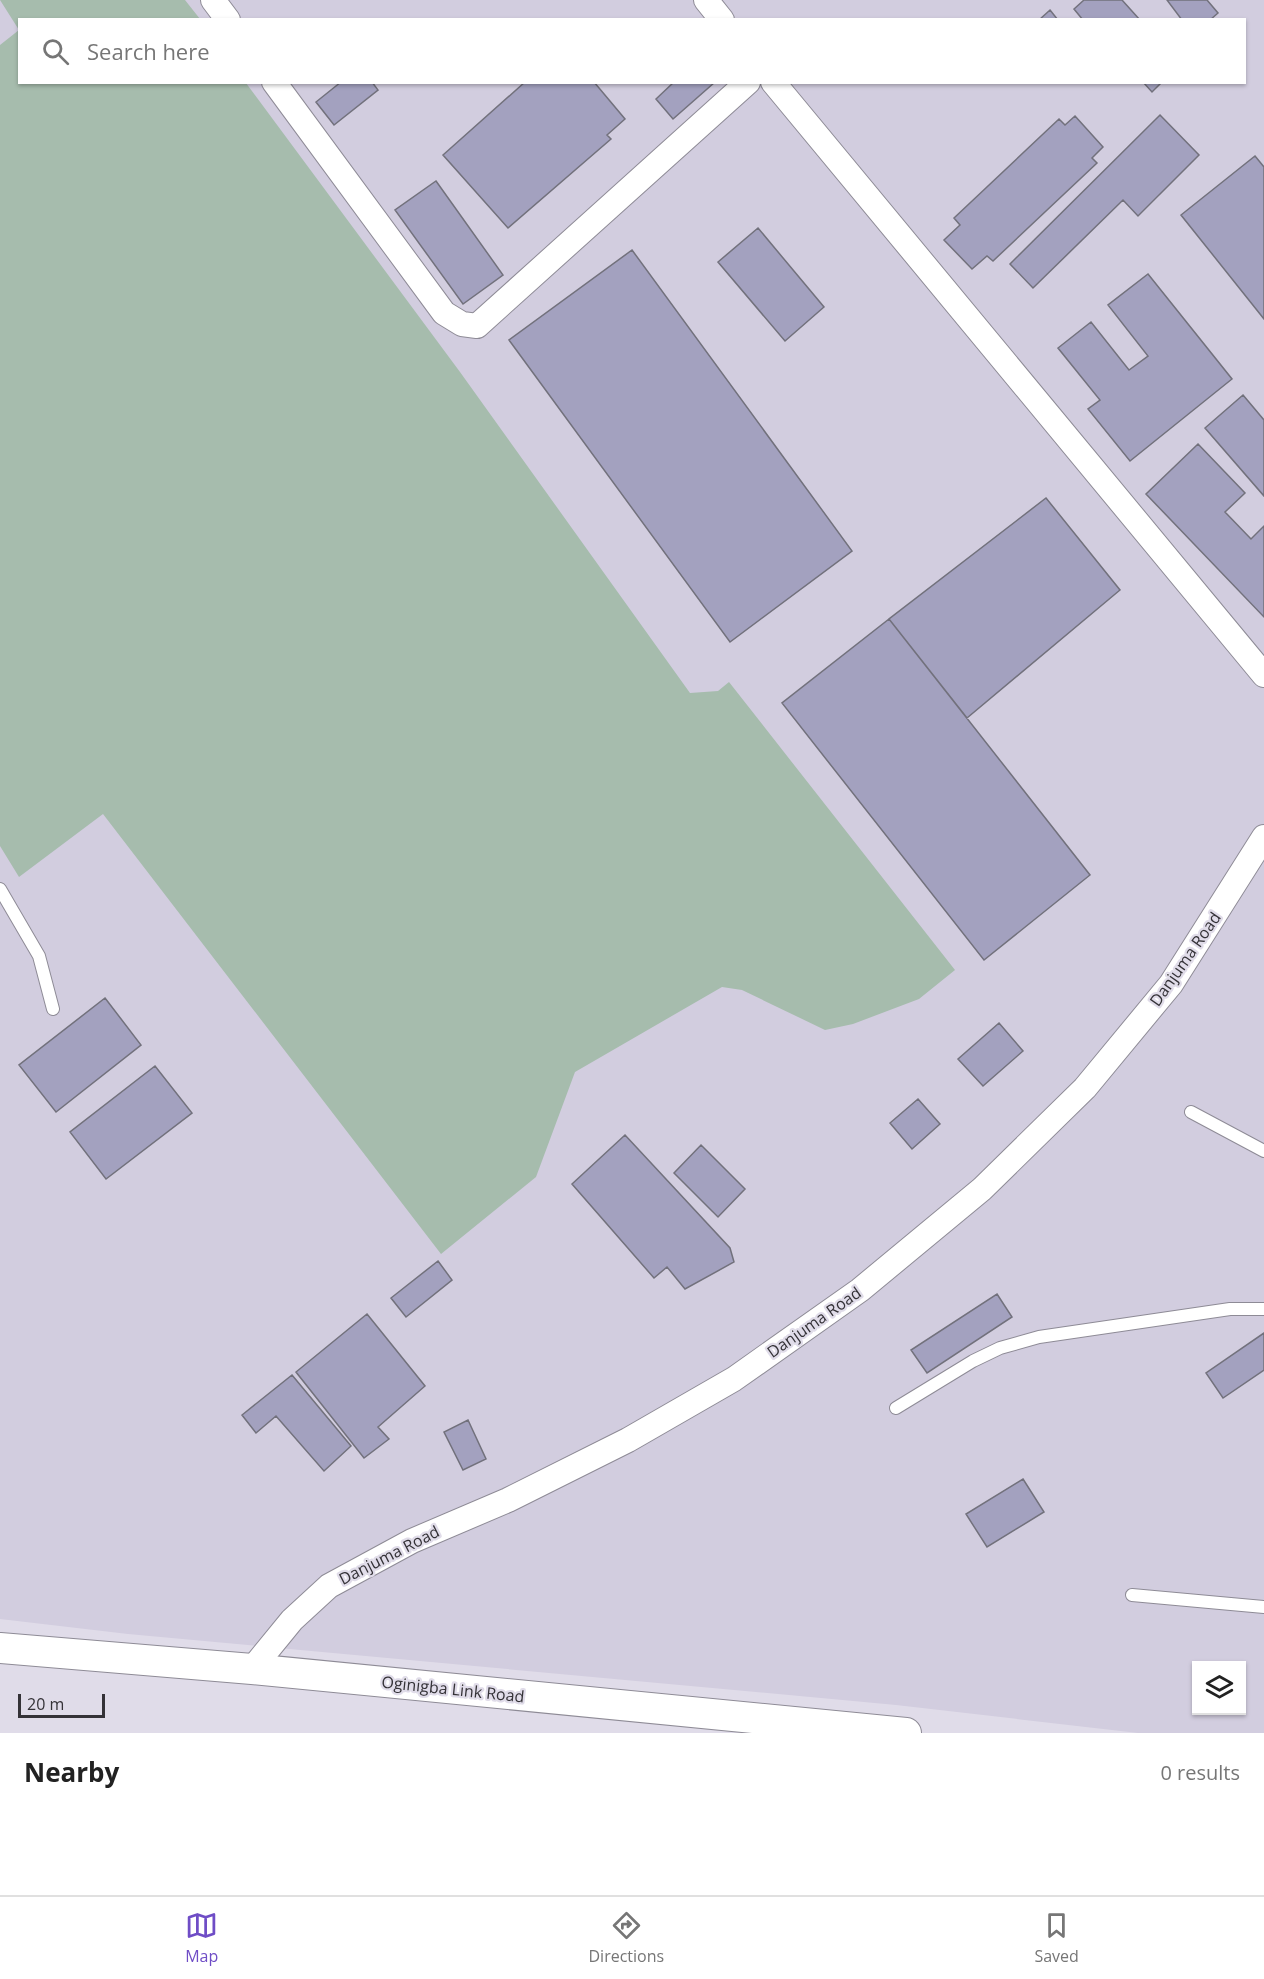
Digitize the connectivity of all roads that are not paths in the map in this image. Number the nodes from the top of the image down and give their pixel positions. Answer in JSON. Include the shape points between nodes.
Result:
{"nodes":[{"id":1,"x":213,"y":0,"type":"edge"},
{"id":2,"x":706,"y":0,"type":"edge"},
{"id":3,"x":226,"y":18,"type":"edge"},
{"id":4,"x":720,"y":18,"type":"edge"},
{"id":5,"x":275,"y":84,"type":"edge"},
{"id":6,"x":746,"y":84,"type":"edge"},
{"id":7,"x":775,"y":84,"type":"edge"},
{"id":8,"x":1264,"y":675,"type":"edge"},
{"id":9,"x":1264,"y":837,"type":"edge"},
{"id":10,"x":0,"y":889,"type":"edge"},
{"id":11,"x":53,"y":1009,"type":"dead end"},
{"id":12,"x":1191,"y":1112,"type":"dead end"},
{"id":13,"x":1264,"y":1151,"type":"edge"},
{"id":14,"x":1264,"y":1309,"type":"edge"},
{"id":15,"x":896,"y":1408,"type":"dead end"},
{"id":16,"x":1132,"y":1595,"type":"dead end"},
{"id":17,"x":1264,"y":1607,"type":"edge"},
{"id":18,"x":0,"y":1648,"type":"edge"},
{"id":19,"x":252,"y":1669,"type":"junction"},
{"id":20,"x":906,"y":1733,"type":"edge"}],
"edges":[{"from":1,"to":3,"type":"street"},
{"from":2,"to":4,"type":"street"},
{"from":5,"to":6,"type":"street","via":[[444,313],[462,324],[477,326]]},
{"from":7,"to":8,"type":"street"},
{"from":9,"to":19,"type":"street","name":"Danjuma Road","via":[[1171,984],[1085,1088],[982,1189],[860,1290],[734,1379],[628,1440],[508,1500],[412,1541],[329,1586],[292,1620]]},
{"from":10,"to":11,"type":"lane","via":[[39,957]]},
{"from":12,"to":13,"type":"lane"},
{"from":14,"to":15,"type":"lane","via":[[1230,1310],[1039,1337],[973,1361]]},
{"from":16,"to":17,"type":"lane"},
{"from":18,"to":19,"type":"street","name":"Oginigba Link Road"},
{"from":19,"to":20,"type":"street","name":"Oginigba Link Road"}]}
